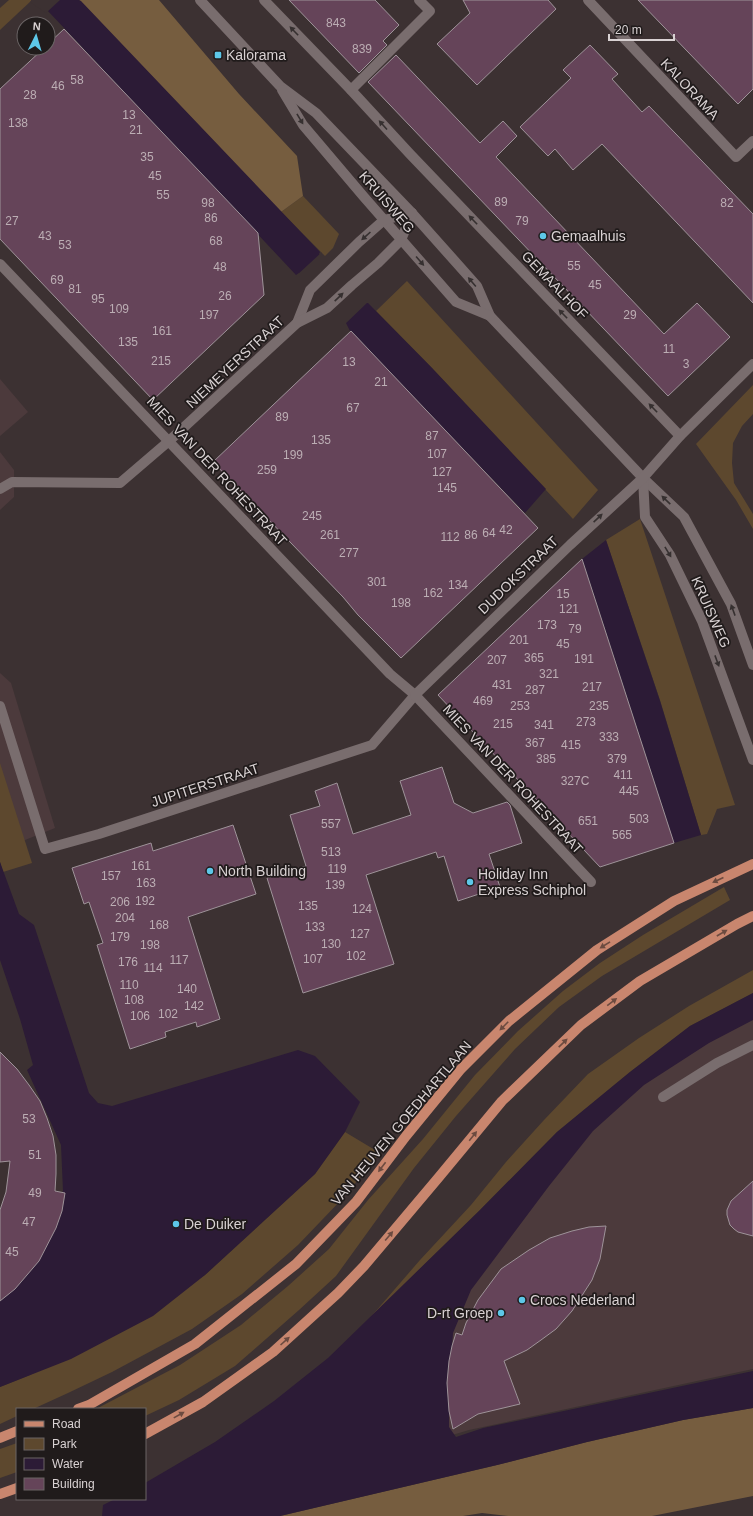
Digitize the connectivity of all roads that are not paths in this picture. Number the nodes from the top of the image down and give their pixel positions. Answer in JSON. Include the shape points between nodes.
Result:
{"nodes":[{"id":1,"x":200,"y":0,"type":"edge"},
{"id":2,"x":264,"y":0,"type":"edge"},
{"id":3,"x":419,"y":0,"type":"edge"},
{"id":4,"x":593,"y":1,"type":"edge"},
{"id":5,"x":280,"y":86,"type":"junction"},
{"id":6,"x":351,"y":90,"type":"junction"},
{"id":7,"x":753,"y":141,"type":"edge"},
{"id":8,"x":412,"y":213,"type":"junction"},
{"id":9,"x":384,"y":220,"type":"junction"},
{"id":10,"x":401,"y":240,"type":"junction"},
{"id":11,"x":0,"y":264,"type":"edge"},
{"id":12,"x":490,"y":316,"type":"junction"},
{"id":13,"x":297,"y":323,"type":"junction"},
{"id":14,"x":753,"y":364,"type":"edge"},
{"id":15,"x":680,"y":436,"type":"junction"},
{"id":16,"x":169,"y":441,"type":"junction"},
{"id":17,"x":643,"y":478,"type":"junction"},
{"id":18,"x":0,"y":489,"type":"edge"},
{"id":19,"x":753,"y":665,"type":"edge"},
{"id":20,"x":415,"y":695,"type":"junction"},
{"id":21,"x":0,"y":706,"type":"edge"},
{"id":22,"x":753,"y":760,"type":"edge"},
{"id":23,"x":753,"y":864,"type":"edge"},
{"id":24,"x":590,"y":882,"type":"dead end"},
{"id":25,"x":753,"y":916,"type":"edge"},
{"id":26,"x":753,"y":1045,"type":"edge"},
{"id":27,"x":663,"y":1097,"type":"dead end"},
{"id":28,"x":81,"y":1408,"type":"edge"},
{"id":29,"x":16,"y":1431,"type":"edge"},
{"id":30,"x":146,"y":1433,"type":"edge"},
{"id":31,"x":0,"y":1438,"type":"edge"},
{"id":32,"x":16,"y":1488,"type":"edge"},
{"id":33,"x":0,"y":1494,"type":"edge"}],
"edges":[{"from":1,"to":5,"type":"street","name":"KRUISWEG"},
{"from":6,"to":2,"type":"street","one_way":true},
{"from":3,"to":6,"type":"street","via":[[430,11]]},
{"from":4,"to":7,"type":"street","name":"KALORAMA","via":[[736,157]]},
{"from":5,"to":8,"type":"street","name":"KRUISWEG","via":[[316,113]]},
{"from":5,"to":9,"type":"street","name":"KRUISWEG","one_way":true,"via":[[303,125]]},
{"from":15,"to":6,"type":"street","name":"GEMAALHOF","one_way":true},
{"from":8,"to":9,"type":"street","name":"NIEMEYERSTRAAT"},
{"from":8,"to":10,"type":"street","name":"NIEMEYERSTRAAT"},
{"from":12,"to":8,"type":"street","name":"KRUISWEG","one_way":true,"via":[[477,286]]},
{"from":9,"to":10,"type":"street","name":"KRUISWEG"},
{"from":9,"to":13,"type":"street","name":"NIEMEYERSTRAAT","one_way":true,"via":[[310,290]]},
{"from":10,"to":12,"type":"street","name":"KRUISWEG","one_way":true,"via":[[456,302]]},
{"from":13,"to":10,"type":"street","name":"NIEMEYERSTRAAT","one_way":true,"via":[[327,308]]},
{"from":11,"to":16,"type":"street","name":"MIES VAN DER ROHESTRAAT"},
{"from":12,"to":17,"type":"street","name":"KRUISWEG"},
{"from":13,"to":16,"type":"street","name":"NIEMEYERSTRAAT"},
{"from":14,"to":15,"type":"street"},
{"from":15,"to":17,"type":"street"},
{"from":16,"to":18,"type":"street","name":"NIEMEYERSTRAAT","via":[[120,483],[12,482]]},
{"from":16,"to":20,"type":"street","name":"MIES VAN DER ROHESTRAAT","via":[[390,674]]},
{"from":19,"to":17,"type":"street","name":"KRUISWEG","one_way":true,"via":[[731,604],[684,517]]},
{"from":20,"to":17,"type":"street","name":"DUDOKSTRAAT","one_way":true},
{"from":17,"to":22,"type":"street","name":"KRUISWEG","one_way":true,"via":[[645,517],[670,555],[702,621]]},
{"from":20,"to":21,"type":"street","name":"JUPITERSTRAAT","via":[[372,745],[99,834],[45,849]]},
{"from":20,"to":24,"type":"street","name":"MIES VAN DER ROHESTRAAT"},
{"from":23,"to":28,"type":"main road","name":"VAN HEUVEN GOEDHARTLAAN","one_way":true,"via":[[674,901],[578,965],[509,1021],[460,1070],[356,1202],[296,1264],[195,1344]]},
{"from":30,"to":25,"type":"main road","one_way":true,"via":[[204,1402],[273,1352],[338,1293],[502,1101],[581,1025],[640,981]]},
{"from":26,"to":27,"type":"street"},
{"from":29,"to":31,"type":"main road"},
{"from":32,"to":33,"type":"main road"}]}
